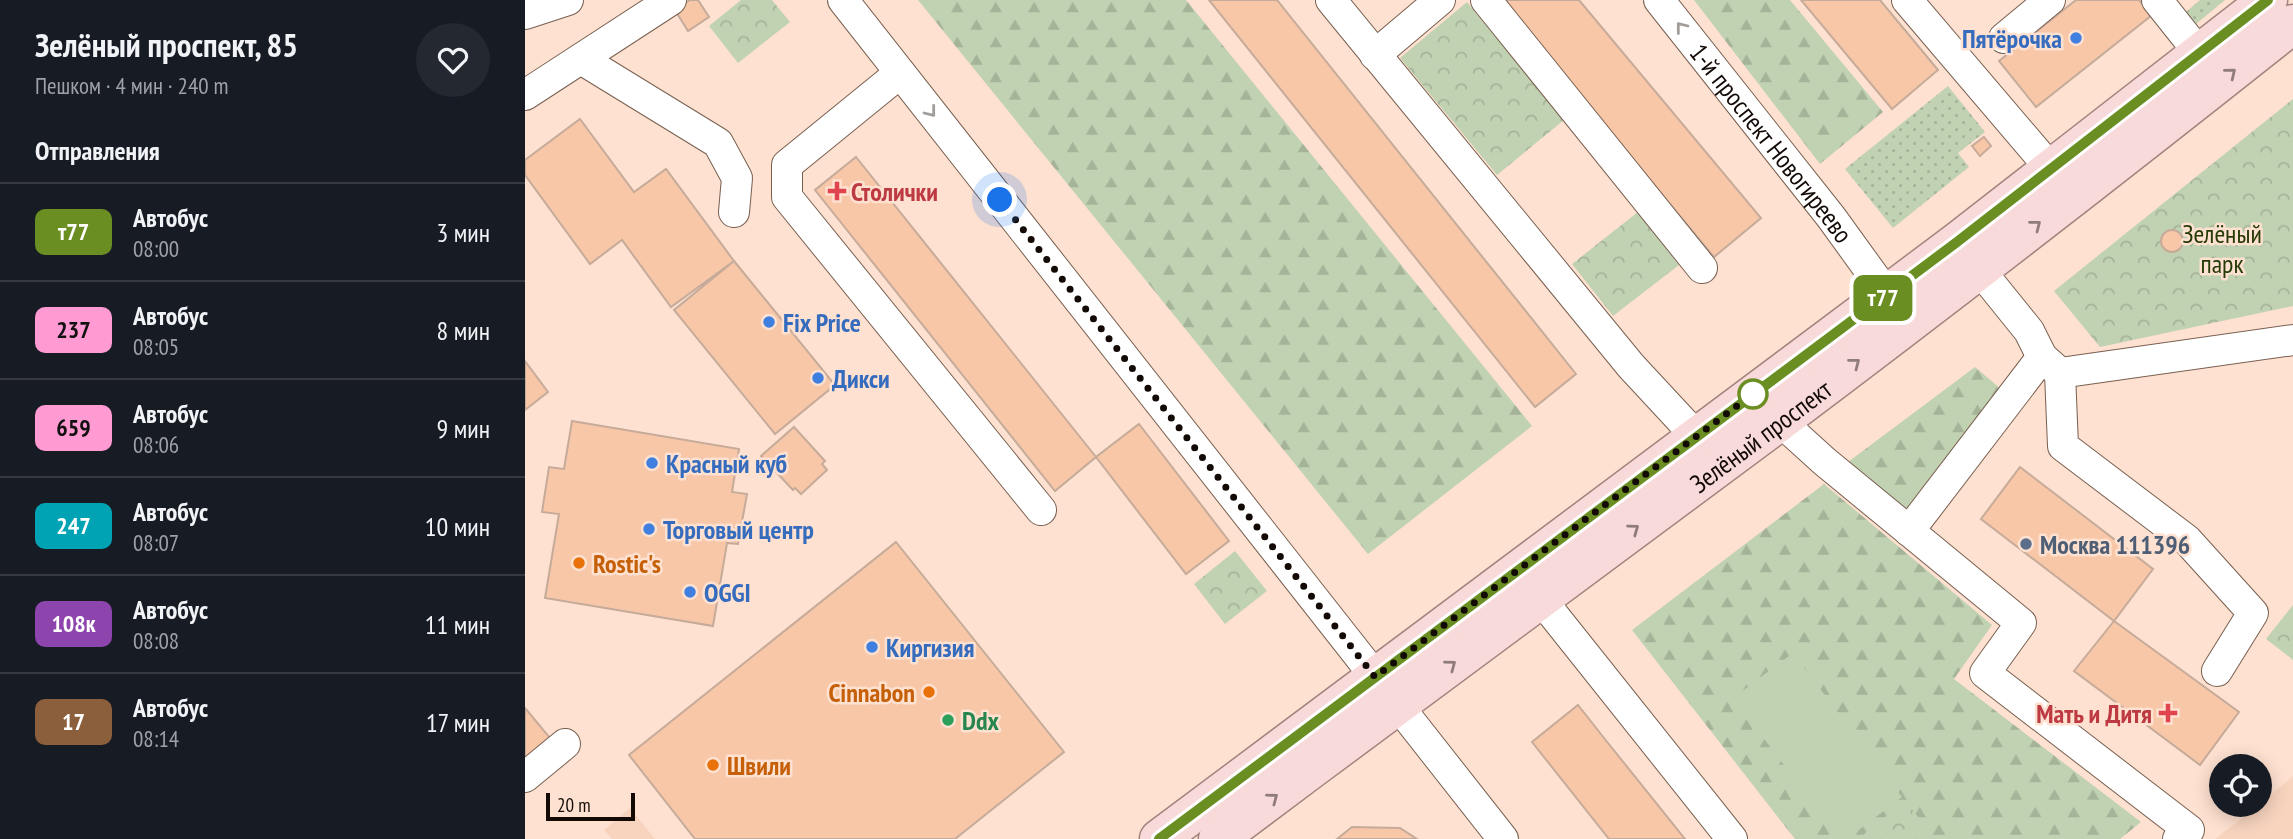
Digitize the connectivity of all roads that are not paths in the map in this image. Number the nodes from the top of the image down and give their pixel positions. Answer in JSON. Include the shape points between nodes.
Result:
{"nodes":[{"id":1,"x":568,"y":0,"type":"edge"},
{"id":2,"x":671,"y":0,"type":"edge"},
{"id":3,"x":843,"y":0,"type":"edge"},
{"id":4,"x":1331,"y":0,"type":"edge"},
{"id":5,"x":1440,"y":0,"type":"edge"},
{"id":6,"x":1486,"y":0,"type":"edge"},
{"id":7,"x":1659,"y":0,"type":"edge"},
{"id":8,"x":1907,"y":0,"type":"edge"},
{"id":9,"x":2050,"y":0,"type":"edge"},
{"id":10,"x":2157,"y":0,"type":"edge"},
{"id":11,"x":2268,"y":0,"type":"edge"},
{"id":12,"x":525,"y":14,"type":"edge"},
{"id":13,"x":2293,"y":24,"type":"edge"},
{"id":14,"x":2004,"y":38,"type":"dead end"},
{"id":15,"x":2200,"y":54,"type":"junction"},
{"id":16,"x":1375,"y":55,"type":"junction"},
{"id":17,"x":581,"y":59,"type":"junction"},
{"id":18,"x":900,"y":73,"type":"junction"},
{"id":19,"x":525,"y":95,"type":"edge"},
{"id":20,"x":2051,"y":169,"type":"junction"},
{"id":21,"x":734,"y":212,"type":"dead end"},
{"id":22,"x":1968,"y":255,"type":"junction"},
{"id":23,"x":1702,"y":268,"type":"dead end"},
{"id":24,"x":1898,"y":309,"type":"junction"},
{"id":25,"x":2293,"y":340,"type":"edge"},
{"id":26,"x":2051,"y":365,"type":"junction"},
{"id":27,"x":1780,"y":421,"type":"junction"},
{"id":28,"x":1696,"y":436,"type":"junction"},
{"id":29,"x":1041,"y":510,"type":"dead end"},
{"id":30,"x":1909,"y":531,"type":"junction"},
{"id":31,"x":1540,"y":598,"type":"junction"},
{"id":32,"x":2217,"y":671,"type":"dead end"},
{"id":33,"x":1386,"y":691,"type":"junction"},
{"id":34,"x":565,"y":744,"type":"dead end"},
{"id":35,"x":525,"y":777,"type":"edge"},
{"id":36,"x":2188,"y":836,"type":"edge"},
{"id":37,"x":1159,"y":839,"type":"edge"},
{"id":38,"x":1219,"y":839,"type":"edge"},
{"id":39,"x":1503,"y":839,"type":"edge"},
{"id":40,"x":1733,"y":839,"type":"edge"}],
"edges":[{"from":1,"to":12,"type":"street"},
{"from":2,"to":17,"type":"street"},
{"from":3,"to":18,"type":"street"},
{"from":4,"to":16,"type":"street"},
{"from":5,"to":16,"type":"street"},
{"from":6,"to":23,"type":"street"},
{"from":24,"to":7,"type":"street","name":"1-й проспект Новогиреево","one_way":true},
{"from":8,"to":20,"type":"street"},
{"from":9,"to":14,"type":"street"},
{"from":10,"to":15,"type":"street"},
{"from":11,"to":15,"type":"main road","name":"Зелёный проспект"},
{"from":22,"to":13,"type":"main road","name":"Зелёный проспект","one_way":true},
{"from":15,"to":20,"type":"main road","name":"Зелёный проспект"},
{"from":16,"to":28,"type":"street","via":[[1631,366]]},
{"from":17,"to":19,"type":"street"},
{"from":17,"to":21,"type":"street","via":[[718,143],[737,178]]},
{"from":18,"to":29,"type":"street","via":[[787,165],[787,197]]},
{"from":18,"to":33,"type":"street","one_way":true},
{"from":20,"to":22,"type":"main road","name":"Зелёный проспект"},
{"from":22,"to":24,"type":"main road","name":"Зелёный проспект"},
{"from":22,"to":26,"type":"street"},
{"from":27,"to":24,"type":"main road","name":"Зелёный проспект","one_way":true},
{"from":24,"to":28,"type":"main road","name":"Зелёный проспект"},
{"from":25,"to":26,"type":"street"},
{"from":26,"to":30,"type":"street"},
{"from":26,"to":32,"type":"street","via":[[2063,446],[2187,540],[2253,613]]},
{"from":27,"to":30,"type":"street"},
{"from":31,"to":27,"type":"main road","name":"Зелёный проспект","one_way":true},
{"from":28,"to":33,"type":"main road","name":"Зелёный проспект"},
{"from":30,"to":36,"type":"street","via":[[2021,623],[1985,673]]},
{"from":33,"to":31,"type":"main road","name":"Зелёный проспект","one_way":true},
{"from":31,"to":40,"type":"street"},
{"from":33,"to":37,"type":"main road","name":"Зелёный проспект"},
{"from":38,"to":33,"type":"main road","name":"Зелёный проспект","one_way":true},
{"from":33,"to":39,"type":"street"},
{"from":34,"to":35,"type":"street"}]}
